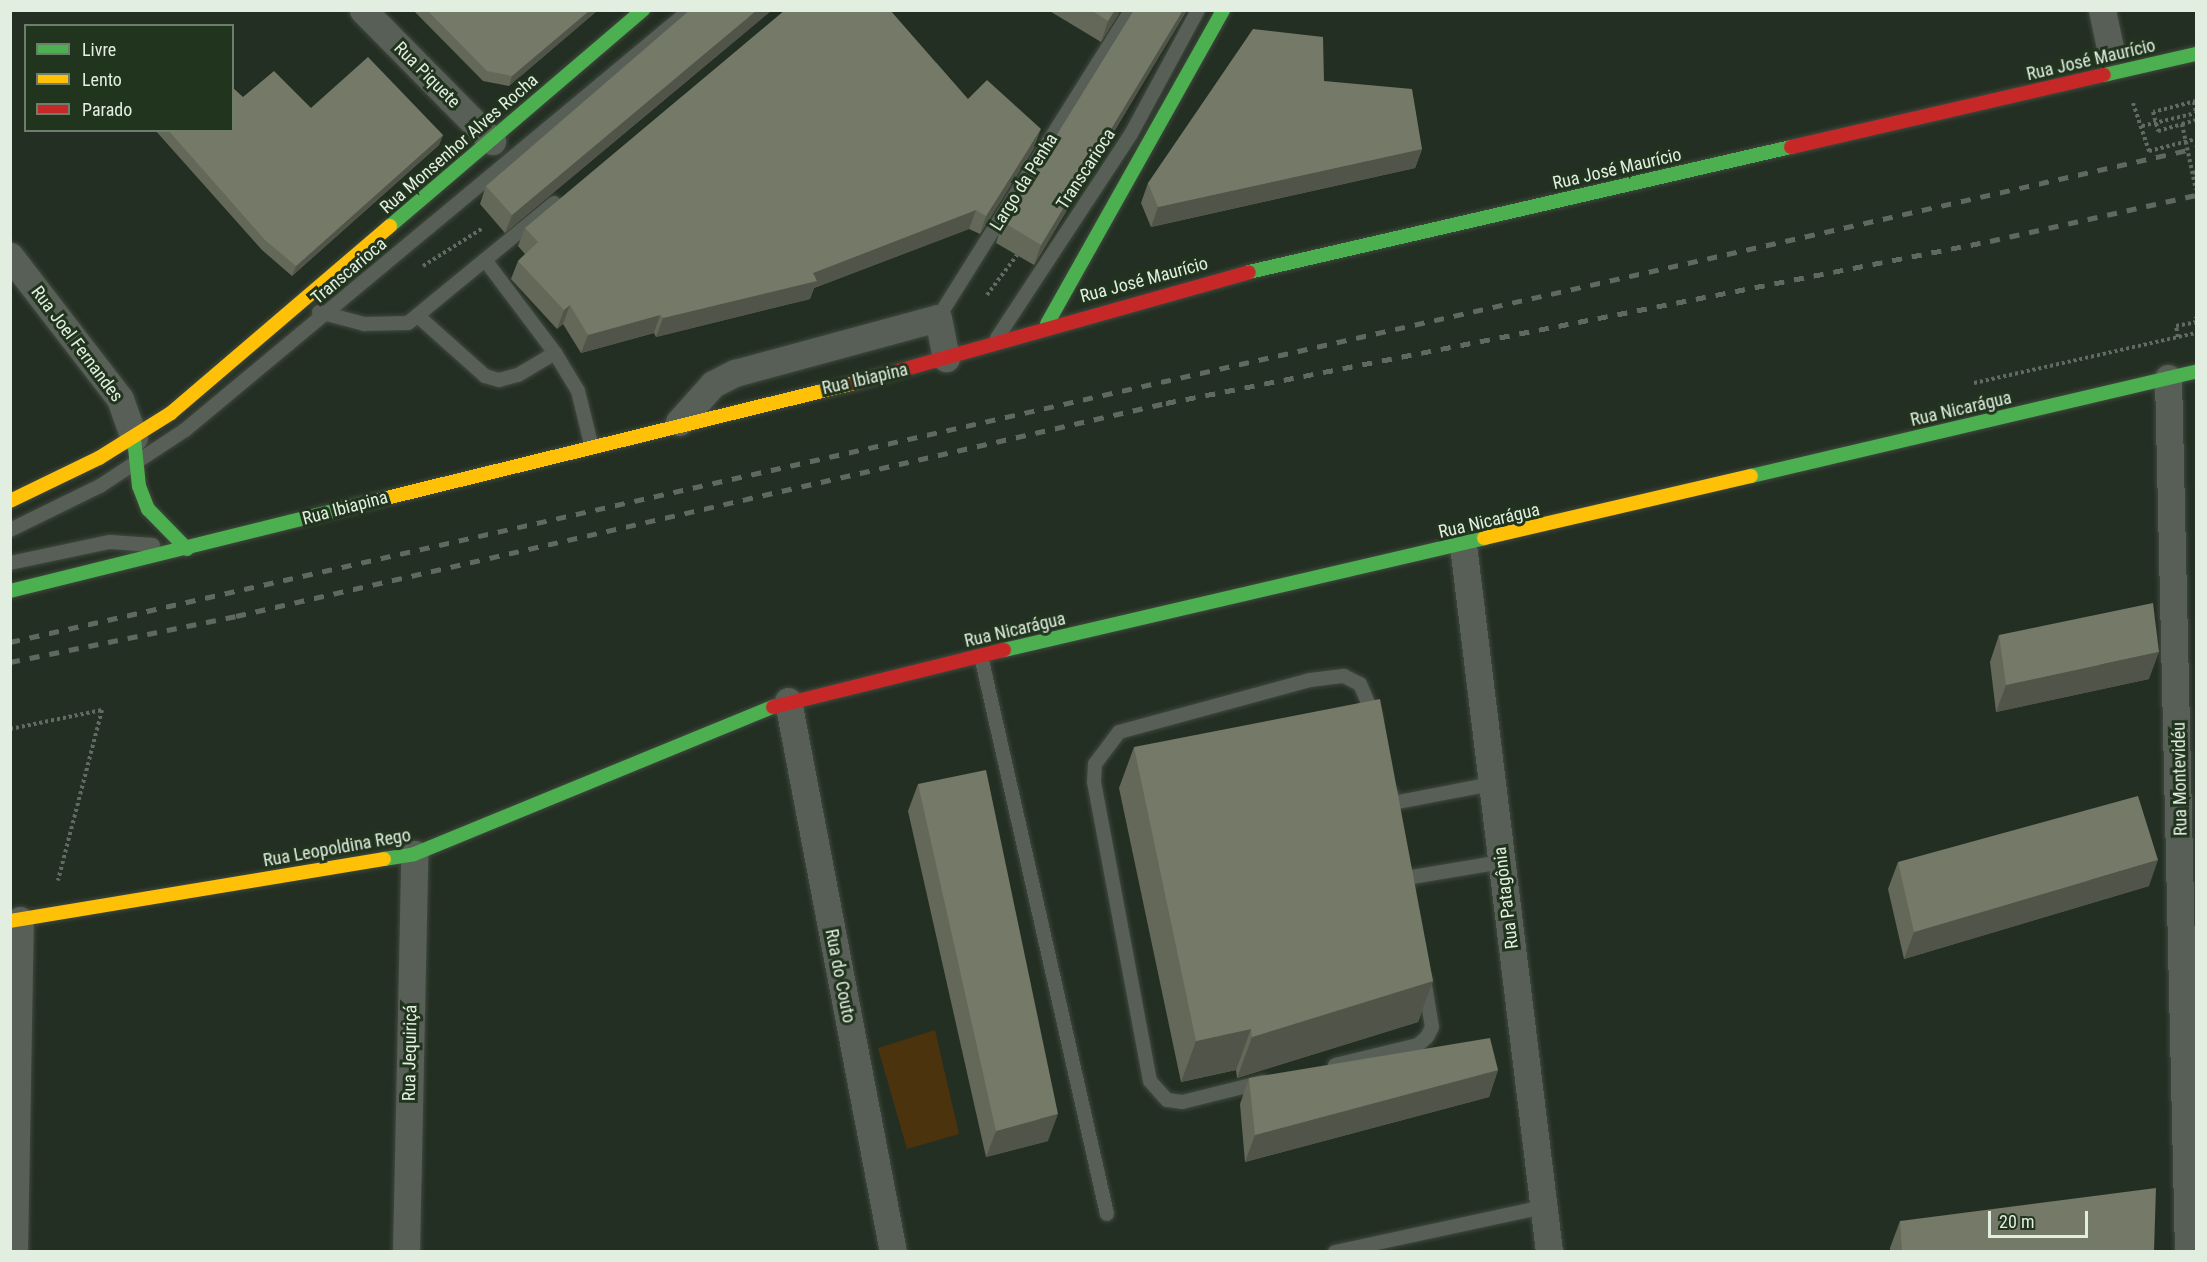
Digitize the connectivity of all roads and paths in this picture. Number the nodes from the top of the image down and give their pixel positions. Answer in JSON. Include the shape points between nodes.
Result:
{"nodes":[{"id":1,"x":363,"y":10,"type":"edge"},
{"id":2,"x":643,"y":10,"type":"edge"},
{"id":3,"x":690,"y":10,"type":"edge"},
{"id":4,"x":1131,"y":10,"type":"edge"},
{"id":5,"x":1198,"y":10,"type":"edge"},
{"id":6,"x":1223,"y":10,"type":"edge"},
{"id":7,"x":2102,"y":10,"type":"edge"},
{"id":8,"x":2110,"y":48,"type":"dead end"},
{"id":9,"x":2196,"y":54,"type":"edge"},
{"id":10,"x":2122,"y":97,"type":"dead end"},
{"id":11,"x":2195,"y":101,"type":"edge"},
{"id":12,"x":2196,"y":113,"type":"edge"},
{"id":13,"x":2196,"y":120,"type":"edge"},
{"id":14,"x":2182,"y":124,"type":"junction"},
{"id":15,"x":2142,"y":126,"type":"junction"},
{"id":16,"x":2196,"y":139,"type":"edge"},
{"id":17,"x":492,"y":141,"type":"junction"},
{"id":18,"x":2195,"y":173,"type":"edge"},
{"id":19,"x":570,"y":190,"type":"edge"},
{"id":20,"x":2196,"y":190,"type":"edge"},
{"id":21,"x":493,"y":220,"type":"edge"},
{"id":22,"x":1017,"y":255,"type":"edge"},
{"id":23,"x":10,"y":256,"type":"edge"},
{"id":24,"x":485,"y":260,"type":"junction"},
{"id":25,"x":420,"y":268,"type":"dead end"},
{"id":26,"x":987,"y":295,"type":"dead end"},
{"id":27,"x":298,"y":305,"type":"junction"},
{"id":28,"x":325,"y":314,"type":"junction"},
{"id":29,"x":419,"y":317,"type":"junction"},
{"id":30,"x":938,"y":318,"type":"junction"},
{"id":31,"x":2196,"y":319,"type":"edge"},
{"id":32,"x":1047,"y":324,"type":"junction"},
{"id":33,"x":2196,"y":333,"type":"edge"},
{"id":34,"x":2178,"y":337,"type":"junction"},
{"id":35,"x":995,"y":341,"type":"junction"},
{"id":36,"x":555,"y":353,"type":"junction"},
{"id":37,"x":946,"y":358,"type":"junction"},
{"id":38,"x":2196,"y":372,"type":"edge"},
{"id":39,"x":2168,"y":378,"type":"junction"},
{"id":40,"x":1974,"y":383,"type":"dead end"},
{"id":41,"x":679,"y":422,"type":"junction"},
{"id":42,"x":591,"y":444,"type":"junction"},
{"id":43,"x":135,"y":451,"type":"junction"},
{"id":44,"x":10,"y":501,"type":"edge"},
{"id":45,"x":10,"y":530,"type":"edge"},
{"id":46,"x":1463,"y":545,"type":"junction"},
{"id":47,"x":187,"y":549,"type":"junction"},
{"id":48,"x":10,"y":563,"type":"edge"},
{"id":49,"x":10,"y":591,"type":"edge"},
{"id":50,"x":981,"y":656,"type":"junction"},
{"id":51,"x":788,"y":701,"type":"junction"},
{"id":52,"x":10,"y":729,"type":"edge"},
{"id":53,"x":1379,"y":738,"type":"edge"},
{"id":54,"x":1388,"y":781,"type":"edge"},
{"id":55,"x":1492,"y":784,"type":"junction"},
{"id":56,"x":414,"y":854,"type":"junction"},
{"id":57,"x":1402,"y":857,"type":"edge"},
{"id":58,"x":1502,"y":862,"type":"junction"},
{"id":59,"x":1406,"y":878,"type":"junction"},
{"id":60,"x":1410,"y":901,"type":"edge"},
{"id":61,"x":59,"y":914,"type":"junction"},
{"id":62,"x":15,"y":920,"type":"edge"},
{"id":63,"x":1420,"y":958,"type":"edge"},
{"id":64,"x":1317,"y":1070,"type":"edge"},
{"id":65,"x":1283,"y":1078,"type":"edge"},
{"id":66,"x":1544,"y":1207,"type":"junction"},
{"id":67,"x":1107,"y":1214,"type":"dead end"},
{"id":68,"x":15,"y":1251,"type":"edge"},
{"id":69,"x":406,"y":1251,"type":"edge"},
{"id":70,"x":892,"y":1251,"type":"edge"},
{"id":71,"x":1335,"y":1251,"type":"edge"},
{"id":72,"x":1549,"y":1251,"type":"edge"},
{"id":73,"x":2188,"y":1251,"type":"edge"}],
"edges":[{"from":1,"to":17,"type":"street","name":"Rua Piquete"},
{"from":2,"to":17,"type":"main road","name":"Rua Monsenhor Alves Rocha"},
{"from":3,"to":28,"type":"lane","name":"Transcarioca"},
{"from":4,"to":30,"type":"lane","name":"Largo da Penha"},
{"from":5,"to":35,"type":"lane","name":"Transcarioca","via":[[1131,134]]},
{"from":6,"to":32,"type":"main road"},
{"from":7,"to":8,"type":"street"},
{"from":9,"to":32,"type":"main road","name":"Rua José Maurício","via":[[1198,284]]},
{"from":10,"to":15,"type":"path","via":[[2137,106]]},
{"from":11,"to":12,"type":"path"},
{"from":11,"to":14,"type":"path","bridge":true,"via":[[2153,112],[2158,131]]},
{"from":12,"to":15,"type":"path"},
{"from":13,"to":14,"type":"path"},
{"from":14,"to":18,"type":"path","bridge":true},
{"from":15,"to":16,"type":"path","via":[[2149,151]]},
{"from":17,"to":27,"type":"main road","name":"Rua Monsenhor Alves Rocha"},
{"from":18,"to":20,"type":"path","bridge":true},
{"from":19,"to":24,"type":"lane"},
{"from":21,"to":25,"type":"path"},
{"from":22,"to":26,"type":"path"},
{"from":23,"to":43,"type":"street","name":"Rua Joel Fernandes","via":[[120,399]]},
{"from":24,"to":29,"type":"lane"},
{"from":24,"to":36,"type":"lane"},
{"from":27,"to":28,"type":"lane"},
{"from":27,"to":43,"type":"main road","name":"Rua Monsenhor Alves Rocha","via":[[171,413]]},
{"from":28,"to":29,"type":"lane","via":[[383,326]]},
{"from":28,"to":43,"type":"lane","name":"Transcarioca","via":[[185,430]]},
{"from":29,"to":36,"type":"lane","via":[[484,376],[500,380],[518,375]]},
{"from":30,"to":37,"type":"street"},
{"from":30,"to":41,"type":"street","name":"Rua Ibiapina","via":[[735,373],[713,384]]},
{"from":31,"to":34,"type":"path","via":[[2176,326]]},
{"from":32,"to":35,"type":"main road","name":"Rua Ibiapina"},
{"from":33,"to":34,"type":"path"},
{"from":34,"to":40,"type":"path"},
{"from":35,"to":37,"type":"main road","name":"Rua Ibiapina"},
{"from":36,"to":42,"type":"lane","via":[[578,391]]},
{"from":37,"to":41,"type":"main road","name":"Rua Ibiapina"},
{"from":38,"to":39,"type":"main road","name":"Rua Nicarágua"},
{"from":39,"to":46,"type":"main road","name":"Rua Nicarágua"},
{"from":39,"to":73,"type":"street","name":"Rua Montevidéu","via":[[2173,397]]},
{"from":41,"to":42,"type":"main road","name":"Rua Ibiapina"},
{"from":42,"to":47,"type":"main road","name":"Rua Ibiapina"},
{"from":43,"to":44,"type":"main road","name":"Rua Monsenhor Alves Rocha"},
{"from":43,"to":45,"type":"lane","name":"Transcarioca"},
{"from":43,"to":47,"type":"main road","via":[[148,509]]},
{"from":46,"to":50,"type":"main road","name":"Rua Nicarágua"},
{"from":46,"to":55,"type":"street","name":"Rua Patagônia"},
{"from":47,"to":48,"type":"lane","via":[[110,542]]},
{"from":47,"to":49,"type":"main road","name":"Rua Ibiapina"},
{"from":50,"to":51,"type":"main road","name":"Rua Nicarágua"},
{"from":50,"to":67,"type":"lane"},
{"from":51,"to":56,"type":"main road","name":"Rua Leopoldina Rego"},
{"from":51,"to":70,"type":"street","name":"Rua do Couto"},
{"from":52,"to":61,"type":"path","via":[[102,710],[57,883]]},
{"from":53,"to":65,"type":"lane","via":[[1372,705],[1360,684],[1344,676],[1310,680],[1119,732],[1095,764],[1094,782],[1150,1081],[1167,1100],[1182,1102]]},
{"from":54,"to":55,"type":"lane","via":[[1394,809]]},
{"from":55,"to":58,"type":"street","name":"Rua Patagônia"},
{"from":56,"to":61,"type":"main road","name":"Rua Leopoldina Rego"},
{"from":56,"to":69,"type":"street","name":"Rua Jequiriçá"},
{"from":57,"to":59,"type":"lane"},
{"from":58,"to":59,"type":"lane"},
{"from":58,"to":66,"type":"street","name":"Rua Patagônia"},
{"from":59,"to":60,"type":"lane"},
{"from":61,"to":62,"type":"main road","name":"Rua Leopoldina Rego"},
{"from":62,"to":68,"type":"street"},
{"from":63,"to":64,"type":"lane","via":[[1432,1027],[1427,1037],[1418,1045]]},
{"from":66,"to":71,"type":"lane"},
{"from":66,"to":72,"type":"street","name":"Rua Patagônia"}]}
